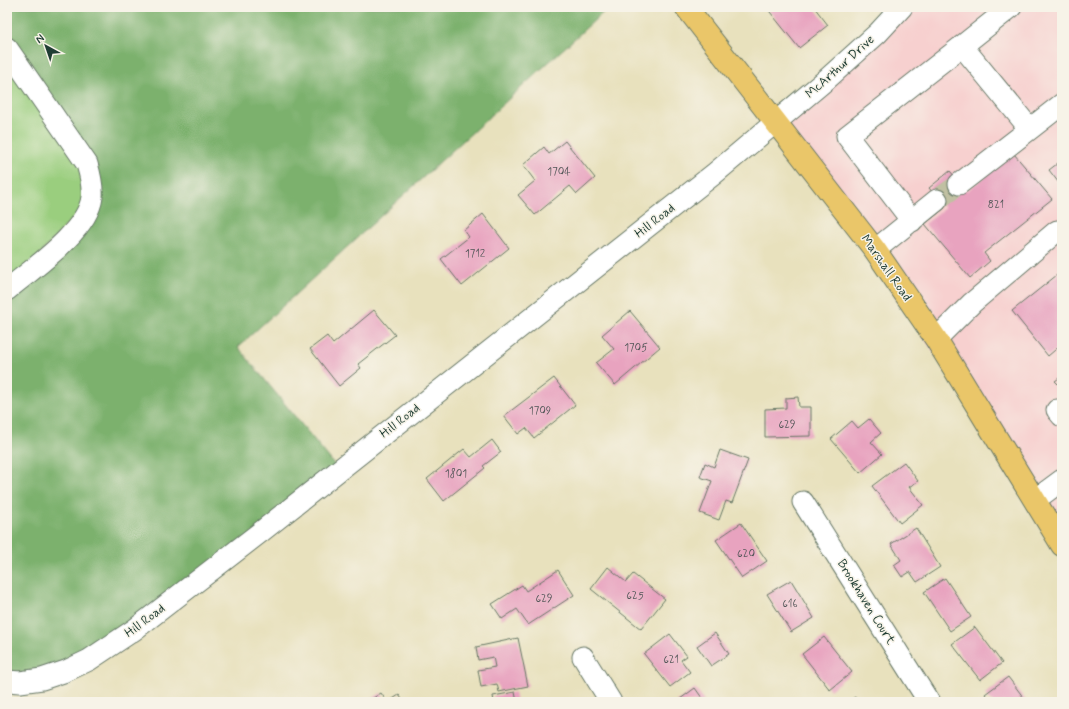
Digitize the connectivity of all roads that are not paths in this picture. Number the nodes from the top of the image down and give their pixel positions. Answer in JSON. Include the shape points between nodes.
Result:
{"nodes":[{"id":1,"x":686,"y":7,"type":"edge"},
{"id":2,"x":902,"y":7,"type":"edge"},
{"id":3,"x":1011,"y":7,"type":"edge"},
{"id":4,"x":962,"y":46,"type":"junction"},
{"id":5,"x":7,"y":48,"type":"edge"},
{"id":6,"x":1062,"y":104,"type":"edge"},
{"id":7,"x":776,"y":124,"type":"junction"},
{"id":8,"x":1030,"y":129,"type":"junction"},
{"id":9,"x":959,"y":184,"type":"tunnel mouth"},
{"id":10,"x":937,"y":200,"type":"tunnel mouth"},
{"id":11,"x":912,"y":220,"type":"junction"},
{"id":12,"x":1062,"y":232,"type":"edge"},
{"id":13,"x":875,"y":250,"type":"junction"},
{"id":14,"x":7,"y":290,"type":"edge"},
{"id":15,"x":936,"y":339,"type":"junction"},
{"id":16,"x":1062,"y":480,"type":"edge"},
{"id":17,"x":1035,"y":500,"type":"junction"},
{"id":18,"x":803,"y":502,"type":"dead end"},
{"id":19,"x":1062,"y":545,"type":"edge"},
{"id":20,"x":583,"y":657,"type":"dead end"},
{"id":21,"x":7,"y":681,"type":"edge"},
{"id":22,"x":611,"y":702,"type":"edge"},
{"id":23,"x":929,"y":702,"type":"edge"}],
"edges":[{"from":1,"to":7,"type":"main road","name":"Marshall Road"},
{"from":2,"to":7,"type":"street","name":"McArthur Drive","via":[[878,33]]},
{"from":3,"to":4,"type":"street"},
{"from":4,"to":8,"type":"street"},
{"from":4,"to":11,"type":"street","via":[[847,136]]},
{"from":5,"to":14,"type":"street","via":[[87,164],[92,197],[84,219],[60,247]]},
{"from":6,"to":8,"type":"street"},
{"from":7,"to":13,"type":"main road","name":"Marshall Road"},
{"from":7,"to":21,"type":"street","name":"Hill Road","via":[[134,630],[90,660],[66,671],[42,679]]},
{"from":8,"to":9,"type":"street"},
{"from":10,"to":11,"type":"street"},
{"from":11,"to":13,"type":"street"},
{"from":12,"to":15,"type":"street","via":[[1057,231],[972,303]]},
{"from":13,"to":15,"type":"main road","name":"Marshall Road"},
{"from":15,"to":17,"type":"main road","name":"Marshall Road"},
{"from":16,"to":17,"type":"street"},
{"from":17,"to":19,"type":"main road","name":"Marshall Road"},
{"from":18,"to":23,"type":"street","name":"Brookhaven Court"},
{"from":20,"to":22,"type":"street"}]}
